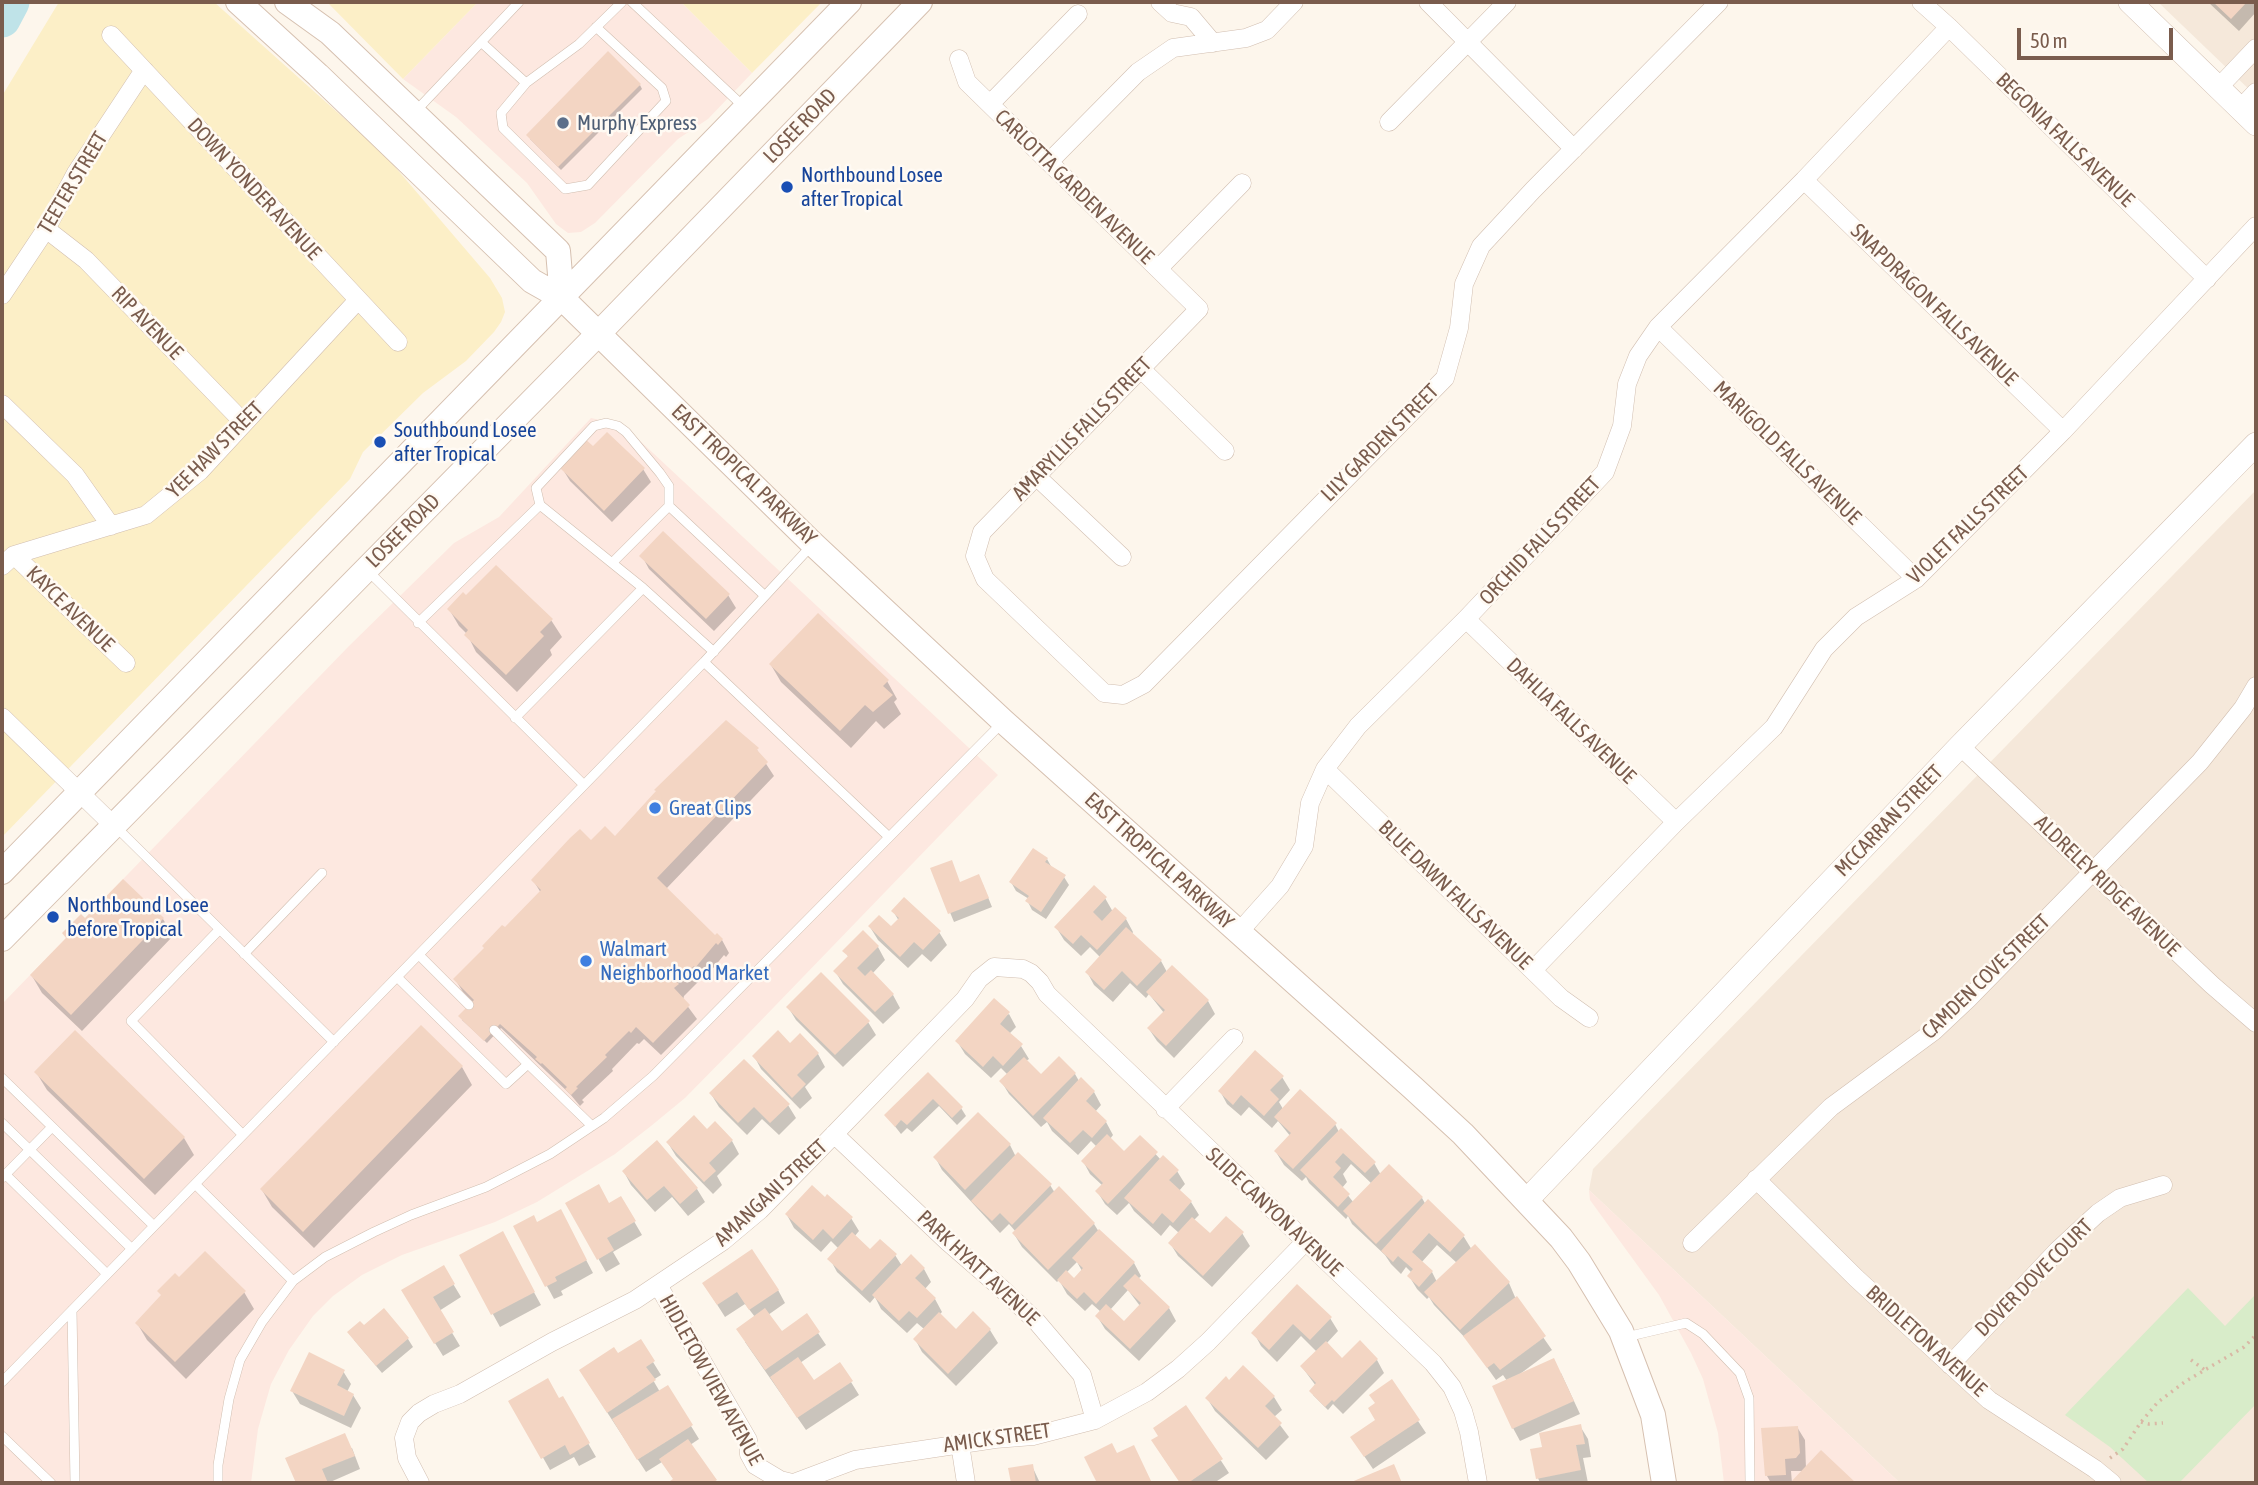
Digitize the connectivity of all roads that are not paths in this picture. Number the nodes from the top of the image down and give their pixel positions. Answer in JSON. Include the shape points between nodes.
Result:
{"nodes":[{"id":1,"x":238,"y":2,"type":"edge"},
{"id":2,"x":287,"y":2,"type":"edge"},
{"id":3,"x":519,"y":2,"type":"edge"},
{"id":4,"x":622,"y":2,"type":"edge"},
{"id":5,"x":632,"y":2,"type":"edge"},
{"id":6,"x":849,"y":2,"type":"edge"},
{"id":7,"x":920,"y":2,"type":"edge"},
{"id":8,"x":1160,"y":2,"type":"edge"},
{"id":9,"x":1294,"y":2,"type":"edge"},
{"id":10,"x":1429,"y":2,"type":"edge"},
{"id":11,"x":1507,"y":2,"type":"edge"},
{"id":12,"x":1719,"y":2,"type":"edge"},
{"id":13,"x":1921,"y":2,"type":"edge"},
{"id":14,"x":2130,"y":2,"type":"edge"},
{"id":15,"x":1191,"y":9,"type":"edge"},
{"id":16,"x":1078,"y":14,"type":"dead end"},
{"id":17,"x":596,"y":27,"type":"junction"},
{"id":18,"x":1950,"y":27,"type":"junction"},
{"id":19,"x":111,"y":34,"type":"dead end"},
{"id":20,"x":481,"y":42,"type":"junction"},
{"id":21,"x":1468,"y":42,"type":"junction"},
{"id":22,"x":1213,"y":43,"type":"junction"},
{"id":23,"x":2256,"y":48,"type":"edge"},
{"id":24,"x":960,"y":59,"type":"dead end"},
{"id":25,"x":144,"y":70,"type":"junction"},
{"id":26,"x":526,"y":83,"type":"junction"},
{"id":27,"x":2218,"y":88,"type":"junction"},
{"id":28,"x":2256,"y":92,"type":"edge"},
{"id":29,"x":990,"y":104,"type":"junction"},
{"id":30,"x":745,"y":108,"type":"junction"},
{"id":31,"x":414,"y":113,"type":"junction"},
{"id":32,"x":2248,"y":117,"type":"edge"},
{"id":33,"x":1389,"y":122,"type":"dead end"},
{"id":34,"x":1574,"y":149,"type":"junction"},
{"id":35,"x":1049,"y":162,"type":"junction"},
{"id":36,"x":1804,"y":180,"type":"junction"},
{"id":37,"x":1242,"y":183,"type":"dead end"},
{"id":38,"x":2256,"y":226,"type":"edge"},
{"id":39,"x":46,"y":229,"type":"junction"},
{"id":40,"x":1158,"y":269,"type":"junction"},
{"id":41,"x":2207,"y":279,"type":"junction"},
{"id":42,"x":2,"y":295,"type":"edge"},
{"id":43,"x":562,"y":298,"type":"junction"},
{"id":44,"x":358,"y":300,"type":"junction"},
{"id":45,"x":1199,"y":309,"type":"joint"},
{"id":46,"x":1658,"y":327,"type":"junction"},
{"id":47,"x":599,"y":333,"type":"junction"},
{"id":48,"x":398,"y":342,"type":"dead end"},
{"id":49,"x":1140,"y":369,"type":"junction"},
{"id":50,"x":2,"y":404,"type":"edge"},
{"id":51,"x":244,"y":423,"type":"junction"},
{"id":52,"x":2063,"y":431,"type":"junction"},
{"id":53,"x":2256,"y":444,"type":"edge"},
{"id":54,"x":1226,"y":451,"type":"dead end"},
{"id":55,"x":1036,"y":476,"type":"junction"},
{"id":56,"x":540,"y":505,"type":"junction"},
{"id":57,"x":669,"y":506,"type":"junction"},
{"id":58,"x":111,"y":526,"type":"junction"},
{"id":59,"x":813,"y":544,"type":"junction"},
{"id":60,"x":975,"y":556,"type":"joint"},
{"id":61,"x":1122,"y":557,"type":"dead end"},
{"id":62,"x":8,"y":560,"type":"edge"},
{"id":63,"x":612,"y":563,"type":"junction"},
{"id":64,"x":366,"y":569,"type":"junction"},
{"id":65,"x":1916,"y":579,"type":"junction"},
{"id":66,"x":643,"y":588,"type":"junction"},
{"id":67,"x":765,"y":596,"type":"junction"},
{"id":68,"x":1466,"y":619,"type":"junction"},
{"id":69,"x":418,"y":623,"type":"junction"},
{"id":70,"x":714,"y":652,"type":"junction"},
{"id":71,"x":704,"y":662,"type":"junction"},
{"id":72,"x":126,"y":663,"type":"dead end"},
{"id":73,"x":2256,"y":686,"type":"edge"},
{"id":74,"x":2,"y":717,"type":"edge"},
{"id":75,"x":515,"y":718,"type":"junction"},
{"id":76,"x":1003,"y":722,"type":"junction"},
{"id":77,"x":1960,"y":746,"type":"junction"},
{"id":78,"x":1325,"y":769,"type":"junction"},
{"id":79,"x":584,"y":785,"type":"junction"},
{"id":80,"x":79,"y":792,"type":"junction"},
{"id":81,"x":1676,"y":822,"type":"junction"},
{"id":82,"x":114,"y":825,"type":"junction"},
{"id":83,"x":889,"y":837,"type":"junction"},
{"id":84,"x":2,"y":872,"type":"edge"},
{"id":85,"x":2093,"y":872,"type":"junction"},
{"id":86,"x":322,"y":873,"type":"dead end"},
{"id":87,"x":219,"y":930,"type":"junction"},
{"id":88,"x":1239,"y":932,"type":"junction"},
{"id":89,"x":2,"y":939,"type":"edge"},
{"id":90,"x":244,"y":954,"type":"junction"},
{"id":91,"x":419,"y":955,"type":"junction"},
{"id":92,"x":1023,"y":970,"type":"joint"},
{"id":93,"x":1533,"y":970,"type":"junction"},
{"id":94,"x":397,"y":977,"type":"junction"},
{"id":95,"x":469,"y":1005,"type":"dead end"},
{"id":96,"x":1589,"y":1018,"type":"dead end"},
{"id":97,"x":2256,"y":1023,"type":"edge"},
{"id":98,"x":494,"y":1030,"type":"dead end"},
{"id":99,"x":1234,"y":1038,"type":"dead end"},
{"id":100,"x":334,"y":1042,"type":"junction"},
{"id":101,"x":528,"y":1064,"type":"junction"},
{"id":102,"x":2,"y":1079,"type":"edge"},
{"id":103,"x":1165,"y":1109,"type":"junction"},
{"id":104,"x":2,"y":1123,"type":"edge"},
{"id":105,"x":592,"y":1126,"type":"junction"},
{"id":106,"x":51,"y":1128,"type":"junction"},
{"id":107,"x":834,"y":1134,"type":"junction"},
{"id":108,"x":243,"y":1135,"type":"junction"},
{"id":109,"x":29,"y":1150,"type":"junction"},
{"id":110,"x":3,"y":1176,"type":"edge"},
{"id":111,"x":1756,"y":1179,"type":"junction"},
{"id":112,"x":195,"y":1184,"type":"junction"},
{"id":113,"x":2163,"y":1185,"type":"dead end"},
{"id":114,"x":1526,"y":1201,"type":"junction"},
{"id":115,"x":154,"y":1226,"type":"junction"},
{"id":116,"x":1305,"y":1242,"type":"junction"},
{"id":117,"x":1692,"y":1243,"type":"dead end"},
{"id":118,"x":132,"y":1249,"type":"junction"},
{"id":119,"x":107,"y":1274,"type":"junction"},
{"id":120,"x":293,"y":1281,"type":"junction"},
{"id":121,"x":658,"y":1285,"type":"junction"},
{"id":122,"x":72,"y":1310,"type":"junction"},
{"id":123,"x":1624,"y":1338,"type":"junction"},
{"id":124,"x":1950,"y":1365,"type":"junction"},
{"id":125,"x":2,"y":1382,"type":"edge"},
{"id":126,"x":1095,"y":1420,"type":"junction"},
{"id":127,"x":2,"y":1436,"type":"edge"},
{"id":128,"x":960,"y":1444,"type":"junction"},
{"id":129,"x":766,"y":1473,"type":"joint"},
{"id":130,"x":51,"y":1483,"type":"edge"},
{"id":131,"x":75,"y":1483,"type":"edge"},
{"id":132,"x":218,"y":1483,"type":"edge"},
{"id":133,"x":421,"y":1483,"type":"edge"},
{"id":134,"x":793,"y":1483,"type":"edge"},
{"id":135,"x":966,"y":1483,"type":"edge"},
{"id":136,"x":1478,"y":1483,"type":"edge"},
{"id":137,"x":1664,"y":1483,"type":"edge"},
{"id":138,"x":1750,"y":1483,"type":"edge"},
{"id":139,"x":2112,"y":1483,"type":"edge"}],
"edges":[{"from":1,"to":43,"type":"main road","name":"EAST TROPICAL PARKWAY","via":[[532,281]]},
{"from":2,"to":31,"type":"main road","via":[[330,33]]},
{"from":3,"to":20,"type":"lane"},
{"from":4,"to":17,"type":"lane"},
{"from":5,"to":30,"type":"lane"},
{"from":6,"to":30,"type":"main road"},
{"from":7,"to":47,"type":"main road","name":"LOSEE ROAD"},
{"from":8,"to":15,"type":"street","via":[[1172,13]]},
{"from":9,"to":22,"type":"street","via":[[1267,30]]},
{"from":10,"to":21,"type":"street"},
{"from":11,"to":21,"type":"street"},
{"from":12,"to":34,"type":"street","name":"LILY GARDEN STREET"},
{"from":13,"to":18,"type":"street","name":"BEGONIA FALLS AVENUE"},
{"from":14,"to":27,"type":"street"},
{"from":15,"to":22,"type":"street"},
{"from":16,"to":29,"type":"street"},
{"from":17,"to":26,"type":"lane"},
{"from":17,"to":26,"type":"lane","via":[[662,88],[666,101],[588,185],[565,189],[503,128],[501,113]]},
{"from":18,"to":36,"type":"street","name":"ORCHID FALLS STREET"},
{"from":18,"to":41,"type":"street","name":"BEGONIA FALLS AVENUE"},
{"from":19,"to":25,"type":"street","name":"DOWN YONDER AVENUE"},
{"from":20,"to":26,"type":"lane"},
{"from":20,"to":31,"type":"lane"},
{"from":21,"to":33,"type":"street"},
{"from":21,"to":34,"type":"street"},
{"from":22,"to":35,"type":"street","via":[[1173,48],[1138,72]]},
{"from":23,"to":27,"type":"street"},
{"from":24,"to":29,"type":"street","name":"CARLOTTA GARDEN AVENUE","via":[[967,82]]},
{"from":25,"to":39,"type":"street","name":"TEETER STREET","via":[[76,173]]},
{"from":25,"to":44,"type":"street","name":"DOWN YONDER AVENUE"},
{"from":27,"to":32,"type":"street"},
{"from":28,"to":32,"type":"street"},
{"from":29,"to":35,"type":"street","name":"CARLOTTA GARDEN AVENUE"},
{"from":30,"to":43,"type":"main road"},
{"from":31,"to":43,"type":"main road","via":[[558,251]]},
{"from":34,"to":60,"type":"street","name":"LILY GARDEN STREET","via":[[1481,246],[1464,284],[1459,328],[1445,377],[1144,684],[1123,695],[1104,693],[985,579]]},
{"from":35,"to":40,"type":"street","name":"CARLOTTA GARDEN AVENUE"},
{"from":36,"to":46,"type":"street","name":"ORCHID FALLS STREET"},
{"from":36,"to":52,"type":"street","name":"SNAPDRAGON FALLS AVENUE"},
{"from":37,"to":40,"type":"street"},
{"from":38,"to":41,"type":"street","name":"VIOLET FALLS STREET"},
{"from":39,"to":42,"type":"street","name":"TEETER STREET"},
{"from":39,"to":51,"type":"street","name":"RIP AVENUE","via":[[86,260]]},
{"from":40,"to":45,"type":"street","name":"CARLOTTA GARDEN AVENUE"},
{"from":41,"to":52,"type":"street","name":"VIOLET FALLS STREET"},
{"from":43,"to":47,"type":"main road","name":"EAST TROPICAL PARKWAY"},
{"from":43,"to":80,"type":"main road"},
{"from":44,"to":48,"type":"street","name":"DOWN YONDER AVENUE"},
{"from":44,"to":51,"type":"street","name":"YEE HAW STREET"},
{"from":45,"to":49,"type":"street","name":"AMARYLLIS FALLS STREET"},
{"from":46,"to":65,"type":"street","name":"MARIGOLD FALLS AVENUE"},
{"from":46,"to":68,"type":"street","name":"ORCHID FALLS STREET","via":[[1638,356],[1627,384],[1622,426],[1605,472]]},
{"from":47,"to":59,"type":"main road","name":"EAST TROPICAL PARKWAY"},
{"from":47,"to":64,"type":"main road","name":"LOSEE ROAD"},
{"from":49,"to":54,"type":"street"},
{"from":49,"to":55,"type":"street","name":"AMARYLLIS FALLS STREET"},
{"from":50,"to":58,"type":"street","via":[[75,475]]},
{"from":51,"to":58,"type":"street","name":"YEE HAW STREET","via":[[200,471],[146,515]]},
{"from":52,"to":65,"type":"street","name":"VIOLET FALLS STREET"},
{"from":53,"to":77,"type":"street","name":"MCCARRAN STREET"},
{"from":55,"to":60,"type":"street","name":"AMARYLLIS FALLS STREET","via":[[982,531]]},
{"from":55,"to":61,"type":"street"},
{"from":56,"to":57,"type":"lane","via":[[536,488],[594,426],[606,423],[626,432],[660,473],[669,486]]},
{"from":56,"to":63,"type":"lane"},
{"from":56,"to":69,"type":"lane"},
{"from":57,"to":63,"type":"lane"},
{"from":57,"to":67,"type":"lane"},
{"from":58,"to":62,"type":"street","name":"YEE HAW STREET"},
{"from":59,"to":67,"type":"lane"},
{"from":59,"to":76,"type":"main road","name":"EAST TROPICAL PARKWAY"},
{"from":62,"to":72,"type":"street","name":"KAYCE AVENUE"},
{"from":63,"to":66,"type":"lane"},
{"from":64,"to":69,"type":"lane"},
{"from":64,"to":82,"type":"main road","name":"LOSEE ROAD"},
{"from":65,"to":81,"type":"street","name":"VIOLET FALLS STREET","via":[[1856,617],[1824,649],[1774,727]]},
{"from":66,"to":70,"type":"lane"},
{"from":66,"to":75,"type":"lane"},
{"from":67,"to":70,"type":"lane"},
{"from":68,"to":78,"type":"street","name":"ORCHID FALLS STREET","via":[[1358,726]]},
{"from":68,"to":81,"type":"street","name":"DAHLIA FALLS AVENUE"},
{"from":69,"to":75,"type":"lane"},
{"from":70,"to":71,"type":"lane"},
{"from":71,"to":79,"type":"lane"},
{"from":71,"to":83,"type":"lane"},
{"from":73,"to":85,"type":"street","name":"CAMDEN COVE STREET","via":[[2200,762]]},
{"from":74,"to":80,"type":"street"},
{"from":75,"to":79,"type":"lane"},
{"from":76,"to":83,"type":"lane"},
{"from":76,"to":88,"type":"main road","name":"EAST TROPICAL PARKWAY"},
{"from":77,"to":85,"type":"street","name":"ALDRELEY RIDGE AVENUE"},
{"from":77,"to":114,"type":"street","name":"MCCARRAN STREET"},
{"from":78,"to":88,"type":"street","name":"ORCHID FALLS STREET","via":[[1310,803],[1304,846],[1280,886]]},
{"from":78,"to":93,"type":"street","name":"BLUE DAWN FALLS AVENUE"},
{"from":79,"to":91,"type":"lane"},
{"from":80,"to":82,"type":"street"},
{"from":80,"to":84,"type":"main road"},
{"from":81,"to":93,"type":"street","name":"VIOLET FALLS STREET"},
{"from":82,"to":87,"type":"lane"},
{"from":82,"to":89,"type":"main road","name":"LOSEE ROAD"},
{"from":83,"to":105,"type":"lane","via":[[653,1076]]},
{"from":85,"to":97,"type":"street","name":"ALDRELEY RIDGE AVENUE"},
{"from":85,"to":111,"type":"street","name":"CAMDEN COVE STREET","via":[[1934,1031],[1831,1107]]},
{"from":86,"to":90,"type":"lane"},
{"from":87,"to":90,"type":"lane"},
{"from":87,"to":108,"type":"lane","via":[[131,1021]]},
{"from":88,"to":114,"type":"main road","name":"EAST TROPICAL PARKWAY","via":[[1463,1134]]},
{"from":90,"to":100,"type":"lane"},
{"from":91,"to":94,"type":"lane"},
{"from":91,"to":95,"type":"lane"},
{"from":92,"to":103,"type":"street","name":"SLIDE CANYON AVENUE"},
{"from":92,"to":107,"type":"street","name":"AMANGANI STREET","via":[[994,967],[979,979]]},
{"from":93,"to":96,"type":"street","name":"BLUE DAWN FALLS AVENUE"},
{"from":94,"to":100,"type":"lane"},
{"from":94,"to":101,"type":"lane","via":[[506,1084]]},
{"from":98,"to":101,"type":"lane"},
{"from":99,"to":103,"type":"street"},
{"from":100,"to":108,"type":"lane"},
{"from":101,"to":105,"type":"lane"},
{"from":102,"to":106,"type":"lane"},
{"from":103,"to":116,"type":"street","name":"SLIDE CANYON AVENUE"},
{"from":104,"to":109,"type":"lane"},
{"from":105,"to":120,"type":"lane","via":[[550,1154],[486,1186],[411,1215],[325,1257]]},
{"from":106,"to":109,"type":"lane"},
{"from":106,"to":115,"type":"lane"},
{"from":107,"to":121,"type":"street","name":"AMANGANI STREET","via":[[760,1210]]},
{"from":107,"to":126,"type":"street","name":"PARK HYATT AVENUE","via":[[1037,1322],[1082,1375]]},
{"from":108,"to":112,"type":"lane"},
{"from":109,"to":110,"type":"lane"},
{"from":109,"to":118,"type":"lane"},
{"from":110,"to":119,"type":"lane"},
{"from":111,"to":117,"type":"street","name":"CAMDEN COVE STREET"},
{"from":111,"to":124,"type":"street","name":"BRIDLETON AVENUE"},
{"from":112,"to":115,"type":"lane"},
{"from":112,"to":120,"type":"lane"},
{"from":113,"to":124,"type":"street","name":"DOVER DOVE COURT","via":[[2120,1198],[2098,1213]]},
{"from":114,"to":123,"type":"main road","name":"EAST TROPICAL PARKWAY","via":[[1579,1262]]},
{"from":115,"to":118,"type":"lane"},
{"from":116,"to":126,"type":"street","name":"AMICK STREET","via":[[1178,1368],[1147,1392]]},
{"from":116,"to":136,"type":"street","name":"SLIDE CANYON AVENUE","via":[[1433,1363],[1452,1387],[1469,1432]]},
{"from":118,"to":119,"type":"lane"},
{"from":119,"to":122,"type":"lane"},
{"from":120,"to":132,"type":"lane","via":[[240,1360],[229,1399]]},
{"from":121,"to":129,"type":"street","name":"HIDLETOW VIEW AVENUE","via":[[748,1440],[755,1465]]},
{"from":121,"to":133,"type":"street","name":"AMANGANI STREET","via":[[419,1413],[404,1438],[407,1458]]},
{"from":122,"to":125,"type":"lane"},
{"from":122,"to":131,"type":"lane"},
{"from":123,"to":137,"type":"main road","name":"EAST TROPICAL PARKWAY","via":[[1653,1415]]},
{"from":123,"to":138,"type":"lane","via":[[1686,1323],[1740,1373],[1749,1398]]},
{"from":124,"to":139,"type":"street","name":"BRIDLETON AVENUE","via":[[1997,1405]]},
{"from":126,"to":128,"type":"street","name":"AMICK STREET","via":[[1033,1436]]},
{"from":127,"to":130,"type":"lane"},
{"from":128,"to":134,"type":"street","name":"AMICK STREET","via":[[855,1460]]},
{"from":128,"to":135,"type":"street"},
{"from":129,"to":134,"type":"street","name":"AMICK STREET"}]}
